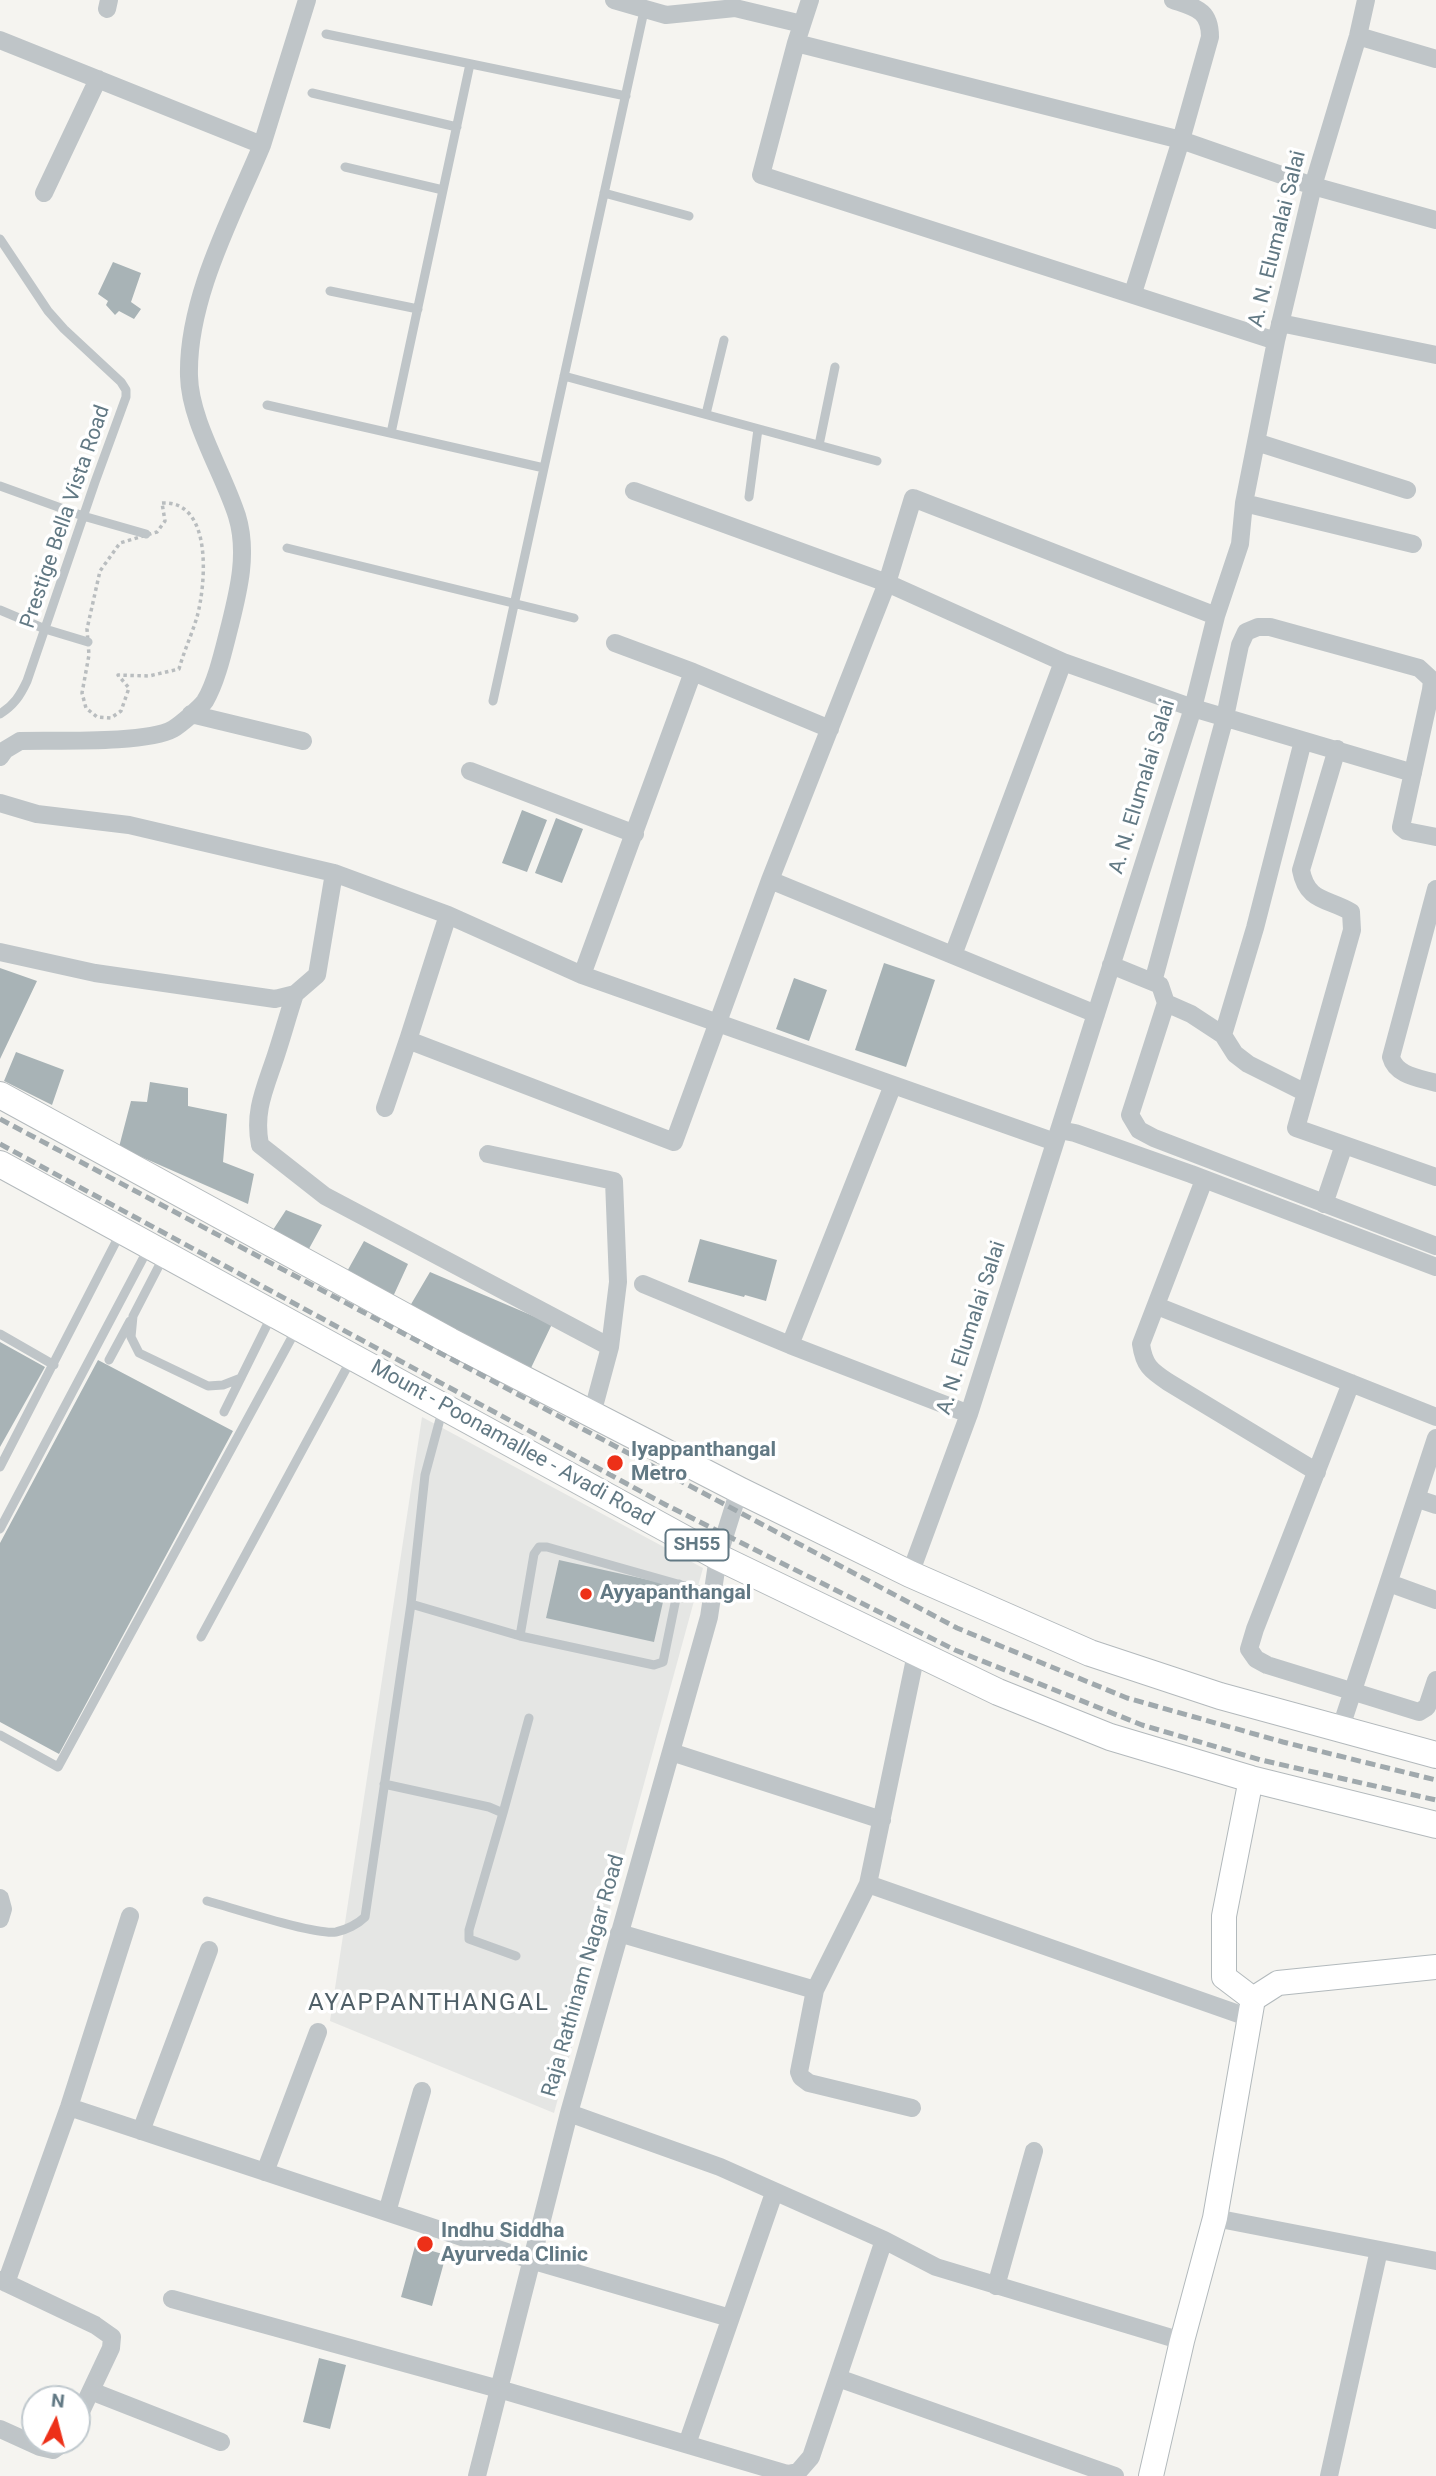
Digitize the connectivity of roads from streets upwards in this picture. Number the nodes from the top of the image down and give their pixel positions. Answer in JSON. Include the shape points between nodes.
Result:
{"nodes":[{"id":1,"x":307,"y":0,"type":"edge"},
{"id":2,"x":614,"y":0,"type":"edge"},
{"id":3,"x":810,"y":0,"type":"edge"},
{"id":4,"x":1173,"y":0,"type":"edge"},
{"id":5,"x":1366,"y":0,"type":"edge"},
{"id":6,"x":646,"y":5,"type":"edge"},
{"id":7,"x":1206,"y":7,"type":"edge"},
{"id":8,"x":802,"y":24,"type":"junction"},
{"id":9,"x":1358,"y":36,"type":"junction"},
{"id":10,"x":0,"y":40,"type":"edge"},
{"id":11,"x":796,"y":43,"type":"junction"},
{"id":12,"x":1436,"y":59,"type":"edge"},
{"id":13,"x":98,"y":79,"type":"junction"},
{"id":14,"x":1181,"y":140,"type":"junction"},
{"id":15,"x":262,"y":145,"type":"junction"},
{"id":16,"x":1313,"y":186,"type":"junction"},
{"id":17,"x":44,"y":192,"type":"dead end"},
{"id":18,"x":1436,"y":220,"type":"edge"},
{"id":19,"x":1133,"y":293,"type":"junction"},
{"id":20,"x":1278,"y":332,"type":"junction"},
{"id":21,"x":1436,"y":355,"type":"edge"},
{"id":22,"x":1256,"y":442,"type":"junction"},
{"id":23,"x":1407,"y":490,"type":"dead end"},
{"id":24,"x":634,"y":491,"type":"dead end"},
{"id":25,"x":1244,"y":503,"type":"junction"},
{"id":26,"x":1413,"y":544,"type":"dead end"},
{"id":27,"x":887,"y":583,"type":"junction"},
{"id":28,"x":1216,"y":616,"type":"junction"},
{"id":29,"x":615,"y":643,"type":"dead end"},
{"id":30,"x":1063,"y":662,"type":"junction"},
{"id":31,"x":693,"y":672,"type":"junction"},
{"id":32,"x":1193,"y":708,"type":"junction"},
{"id":33,"x":191,"y":713,"type":"junction"},
{"id":34,"x":1225,"y":717,"type":"junction"},
{"id":35,"x":830,"y":729,"type":"junction"},
{"id":36,"x":303,"y":741,"type":"dead end"},
{"id":37,"x":1303,"y":741,"type":"junction"},
{"id":38,"x":1337,"y":749,"type":"junction"},
{"id":39,"x":0,"y":757,"type":"edge"},
{"id":40,"x":470,"y":771,"type":"dead end"},
{"id":41,"x":1413,"y":773,"type":"junction"},
{"id":42,"x":0,"y":803,"type":"edge"},
{"id":43,"x":635,"y":834,"type":"junction"},
{"id":44,"x":1436,"y":837,"type":"edge"},
{"id":45,"x":334,"y":873,"type":"junction"},
{"id":46,"x":770,"y":880,"type":"junction"},
{"id":47,"x":1436,"y":889,"type":"edge"},
{"id":48,"x":448,"y":915,"type":"junction"},
{"id":49,"x":0,"y":952,"type":"edge"},
{"id":50,"x":953,"y":956,"type":"junction"},
{"id":51,"x":1111,"y":965,"type":"junction"},
{"id":52,"x":582,"y":975,"type":"junction"},
{"id":53,"x":1153,"y":982,"type":"junction"},
{"id":54,"x":295,"y":995,"type":"junction"},
{"id":55,"x":1166,"y":1003,"type":"junction"},
{"id":56,"x":1096,"y":1014,"type":"junction"},
{"id":57,"x":719,"y":1023,"type":"junction"},
{"id":58,"x":1223,"y":1035,"type":"junction"},
{"id":59,"x":408,"y":1040,"type":"junction"},
{"id":60,"x":1436,"y":1083,"type":"edge"},
{"id":61,"x":893,"y":1085,"type":"junction"},
{"id":62,"x":1306,"y":1093,"type":"junction"},
{"id":63,"x":0,"y":1095,"type":"edge"},
{"id":64,"x":385,"y":1108,"type":"dead end"},
{"id":65,"x":1057,"y":1136,"type":"junction"},
{"id":66,"x":1345,"y":1145,"type":"junction"},
{"id":67,"x":488,"y":1154,"type":"dead end"},
{"id":68,"x":1,"y":1168,"type":"edge"},
{"id":69,"x":1436,"y":1177,"type":"edge"},
{"id":70,"x":1204,"y":1180,"type":"junction"},
{"id":71,"x":1324,"y":1204,"type":"junction"},
{"id":72,"x":1436,"y":1246,"type":"edge"},
{"id":73,"x":1436,"y":1267,"type":"edge"},
{"id":74,"x":643,"y":1284,"type":"dead end"},
{"id":75,"x":1157,"y":1306,"type":"junction"},
{"id":76,"x":790,"y":1345,"type":"junction"},
{"id":77,"x":610,"y":1347,"type":"junction"},
{"id":78,"x":1351,"y":1383,"type":"junction"},
{"id":79,"x":592,"y":1414,"type":"junction"},
{"id":80,"x":969,"y":1414,"type":"junction"},
{"id":81,"x":1436,"y":1417,"type":"edge"},
{"id":82,"x":1436,"y":1438,"type":"edge"},
{"id":83,"x":1317,"y":1472,"type":"junction"},
{"id":84,"x":739,"y":1490,"type":"junction"},
{"id":85,"x":1418,"y":1499,"type":"junction"},
{"id":86,"x":1436,"y":1505,"type":"edge"},
{"id":87,"x":718,"y":1557,"type":"junction"},
{"id":88,"x":910,"y":1574,"type":"junction"},
{"id":89,"x":1389,"y":1583,"type":"junction"},
{"id":90,"x":1436,"y":1600,"type":"edge"},
{"id":91,"x":916,"y":1654,"type":"junction"},
{"id":92,"x":1436,"y":1680,"type":"edge"},
{"id":93,"x":1354,"y":1693,"type":"junction"},
{"id":94,"x":1340,"y":1730,"type":"junction"},
{"id":95,"x":671,"y":1752,"type":"junction"},
{"id":96,"x":1436,"y":1755,"type":"edge"},
{"id":97,"x":1251,"y":1779,"type":"junction"},
{"id":98,"x":882,"y":1819,"type":"junction"},
{"id":99,"x":1436,"y":1825,"type":"edge"},
{"id":100,"x":868,"y":1884,"type":"junction"},
{"id":101,"x":0,"y":1898,"type":"edge"},
{"id":102,"x":130,"y":1916,"type":"dead end"},
{"id":103,"x":0,"y":1919,"type":"edge"},
{"id":104,"x":619,"y":1933,"type":"junction"},
{"id":105,"x":209,"y":1950,"type":"dead end"},
{"id":106,"x":1436,"y":1967,"type":"edge"},
{"id":107,"x":816,"y":1990,"type":"junction"},
{"id":108,"x":1251,"y":2008,"type":"junction"},
{"id":109,"x":318,"y":2032,"type":"dead end"},
{"id":110,"x":422,"y":2091,"type":"dead end"},
{"id":111,"x":69,"y":2107,"type":"junction"},
{"id":112,"x":912,"y":2108,"type":"dead end"},
{"id":113,"x":569,"y":2113,"type":"junction"},
{"id":114,"x":141,"y":2131,"type":"junction"},
{"id":115,"x":1034,"y":2151,"type":"dead end"},
{"id":116,"x":265,"y":2172,"type":"junction"},
{"id":117,"x":774,"y":2193,"type":"junction"},
{"id":118,"x":387,"y":2212,"type":"junction"},
{"id":119,"x":1215,"y":2218,"type":"junction"},
{"id":120,"x":884,"y":2240,"type":"junction"},
{"id":121,"x":1379,"y":2250,"type":"junction"},
{"id":122,"x":531,"y":2260,"type":"junction"},
{"id":123,"x":1436,"y":2261,"type":"edge"},
{"id":124,"x":3,"y":2281,"type":"edge"},
{"id":125,"x":996,"y":2286,"type":"junction"},
{"id":126,"x":172,"y":2299,"type":"dead end"},
{"id":127,"x":730,"y":2318,"type":"junction"},
{"id":128,"x":1182,"y":2341,"type":"junction"},
{"id":129,"x":838,"y":2378,"type":"junction"},
{"id":130,"x":499,"y":2389,"type":"junction"},
{"id":131,"x":91,"y":2390,"type":"joint"},
{"id":132,"x":0,"y":2429,"type":"edge"},
{"id":133,"x":21,"y":2438,"type":"edge"},
{"id":134,"x":221,"y":2442,"type":"dead end"},
{"id":135,"x":687,"y":2444,"type":"junction"},
{"id":136,"x":477,"y":2476,"type":"edge"},
{"id":137,"x":1115,"y":2476,"type":"edge"},
{"id":138,"x":1151,"y":2476,"type":"edge"},
{"id":139,"x":1329,"y":2476,"type":"edge"}],
"edges":[{"from":1,"to":15,"type":"street"},
{"from":2,"to":6,"type":"street"},
{"from":3,"to":8,"type":"street"},
{"from":4,"to":7,"type":"street","via":[[1202,11]]},
{"from":5,"to":9,"type":"street","name":"A. N. Elumalai Salai"},
{"from":6,"to":8,"type":"street","via":[[666,15],[735,8]]},
{"from":7,"to":14,"type":"street","via":[[1210,37]]},
{"from":8,"to":11,"type":"street"},
{"from":9,"to":12,"type":"street"},
{"from":9,"to":16,"type":"street","name":"A. N. Elumalai Salai"},
{"from":10,"to":13,"type":"street"},
{"from":11,"to":14,"type":"street"},
{"from":11,"to":19,"type":"street","via":[[761,175]]},
{"from":13,"to":15,"type":"street"},
{"from":13,"to":17,"type":"street"},
{"from":14,"to":16,"type":"street"},
{"from":14,"to":19,"type":"street"},
{"from":15,"to":33,"type":"street","via":[[208,276],[194,323],[189,377],[200,428],[238,519],[243,555],[221,658],[204,702]]},
{"from":16,"to":18,"type":"street"},
{"from":16,"to":20,"type":"street","name":"A. N. Elumalai Salai"},
{"from":19,"to":20,"type":"street"},
{"from":20,"to":21,"type":"street"},
{"from":20,"to":22,"type":"street","name":"A. N. Elumalai Salai"},
{"from":22,"to":23,"type":"street"},
{"from":22,"to":25,"type":"street","name":"A. N. Elumalai Salai"},
{"from":24,"to":27,"type":"street"},
{"from":25,"to":26,"type":"street"},
{"from":25,"to":28,"type":"street","name":"A. N. Elumalai Salai","via":[[1240,544]]},
{"from":27,"to":28,"type":"street","via":[[913,498]]},
{"from":27,"to":30,"type":"street"},
{"from":27,"to":35,"type":"street"},
{"from":28,"to":32,"type":"street","name":"A. N. Elumalai Salai"},
{"from":29,"to":31,"type":"street"},
{"from":30,"to":32,"type":"street"},
{"from":30,"to":50,"type":"street"},
{"from":31,"to":35,"type":"street"},
{"from":31,"to":43,"type":"street"},
{"from":32,"to":34,"type":"street"},
{"from":32,"to":51,"type":"street","name":"A. N. Elumalai Salai"},
{"from":33,"to":36,"type":"street"},
{"from":33,"to":39,"type":"street","via":[[173,729],[134,738],[20,741]]},
{"from":34,"to":37,"type":"street"},
{"from":34,"to":41,"type":"street","via":[[1240,645],[1246,632],[1258,627],[1419,668],[1432,680],[1432,690]]},
{"from":34,"to":53,"type":"street"},
{"from":35,"to":46,"type":"street"},
{"from":37,"to":38,"type":"street"},
{"from":37,"to":58,"type":"street"},
{"from":38,"to":41,"type":"street"},
{"from":38,"to":62,"type":"street","via":[[1301,870],[1307,890],[1351,912],[1353,920]]},
{"from":40,"to":43,"type":"street"},
{"from":41,"to":44,"type":"street","via":[[1401,827]]},
{"from":42,"to":45,"type":"street","via":[[37,814],[129,825]]},
{"from":43,"to":52,"type":"street"},
{"from":45,"to":48,"type":"street"},
{"from":45,"to":54,"type":"street","via":[[317,975]]},
{"from":46,"to":50,"type":"street"},
{"from":46,"to":57,"type":"street"},
{"from":47,"to":60,"type":"street","via":[[1391,1058],[1398,1070]]},
{"from":48,"to":52,"type":"street"},
{"from":48,"to":59,"type":"street"},
{"from":49,"to":54,"type":"street","via":[[95,972],[275,999]]},
{"from":50,"to":56,"type":"street"},
{"from":51,"to":53,"type":"street"},
{"from":51,"to":56,"type":"street","name":"A. N. Elumalai Salai"},
{"from":52,"to":57,"type":"street"},
{"from":53,"to":55,"type":"street","via":[[1160,985]]},
{"from":54,"to":77,"type":"street","via":[[261,1094],[257,1112],[260,1145],[325,1196]]},
{"from":55,"to":58,"type":"street"},
{"from":55,"to":71,"type":"street","via":[[1130,1115],[1139,1130]]},
{"from":56,"to":65,"type":"street","name":"A. N. Elumalai Salai"},
{"from":57,"to":59,"type":"street","via":[[674,1142]]},
{"from":57,"to":61,"type":"street"},
{"from":58,"to":62,"type":"street","via":[[1248,1064]]},
{"from":59,"to":64,"type":"street"},
{"from":61,"to":65,"type":"street"},
{"from":61,"to":76,"type":"street"},
{"from":62,"to":66,"type":"street","via":[[1296,1128]]},
{"from":63,"to":79,"type":"main road"},
{"from":65,"to":70,"type":"street","via":[[1075,1133]]},
{"from":65,"to":80,"type":"street","name":"A. N. Elumalai Salai"},
{"from":66,"to":69,"type":"street"},
{"from":66,"to":71,"type":"street"},
{"from":67,"to":77,"type":"street","via":[[614,1181],[618,1282]]},
{"from":68,"to":87,"type":"main road","name":"Mount - Poonamallee - Avadi Road","number":"SH55"},
{"from":70,"to":73,"type":"street"},
{"from":70,"to":75,"type":"street"},
{"from":71,"to":72,"type":"street"},
{"from":74,"to":76,"type":"street"},
{"from":75,"to":78,"type":"street"},
{"from":75,"to":83,"type":"street","via":[[1141,1344],[1143,1361],[1154,1373]]},
{"from":76,"to":80,"type":"street"},
{"from":77,"to":79,"type":"street"},
{"from":78,"to":81,"type":"street"},
{"from":78,"to":83,"type":"street"},
{"from":79,"to":84,"type":"main road"},
{"from":80,"to":88,"type":"street","name":"A. N. Elumalai Salai"},
{"from":82,"to":85,"type":"street"},
{"from":83,"to":93,"type":"street","via":[[1249,1648],[1267,1665]]},
{"from":84,"to":87,"type":"street","name":"Raja Rathinam Nagar Road"},
{"from":84,"to":88,"type":"main road"},
{"from":85,"to":86,"type":"street"},
{"from":85,"to":89,"type":"street"},
{"from":87,"to":91,"type":"main road","name":"Mount - Poonamallee - Avadi Road","number":"SH55"},
{"from":87,"to":95,"type":"street","name":"Raja Rathinam Nagar Road","via":[[709,1617]]},
{"from":88,"to":94,"type":"main road","via":[[1090,1653]]},
{"from":89,"to":90,"type":"street"},
{"from":89,"to":93,"type":"street"},
{"from":91,"to":97,"type":"main road","name":"Mount - Poonamallee - Avadi Road","number":"SH55","via":[[1110,1737]]},
{"from":91,"to":98,"type":"street"},
{"from":92,"to":93,"type":"street","via":[[1427,1707],[1419,1712]]},
{"from":93,"to":94,"type":"street"},
{"from":94,"to":96,"type":"main road"},
{"from":95,"to":98,"type":"street"},
{"from":95,"to":104,"type":"street","name":"Raja Rathinam Nagar Road"},
{"from":97,"to":99,"type":"main road","name":"Mount - Poonamallee - Avadi Road","number":"SH55"},
{"from":97,"to":108,"type":"street","via":[[1224,1916],[1224,1977]]},
{"from":98,"to":100,"type":"street"},
{"from":100,"to":107,"type":"street"},
{"from":100,"to":108,"type":"street"},
{"from":101,"to":103,"type":"street"},
{"from":102,"to":111,"type":"street"},
{"from":104,"to":107,"type":"street"},
{"from":104,"to":113,"type":"street","name":"Raja Rathinam Nagar Road"},
{"from":105,"to":114,"type":"street"},
{"from":106,"to":108,"type":"street","via":[[1279,1983]]},
{"from":107,"to":112,"type":"street","via":[[799,2066],[801,2077],[809,2083]]},
{"from":108,"to":119,"type":"street"},
{"from":109,"to":116,"type":"street"},
{"from":110,"to":118,"type":"street"},
{"from":111,"to":114,"type":"street"},
{"from":111,"to":124,"type":"street"},
{"from":113,"to":117,"type":"street","via":[[720,2167]]},
{"from":113,"to":122,"type":"street","name":"Raja Rathinam Nagar Road"},
{"from":114,"to":116,"type":"street"},
{"from":115,"to":125,"type":"street"},
{"from":116,"to":118,"type":"street"},
{"from":117,"to":120,"type":"street"},
{"from":117,"to":127,"type":"street"},
{"from":118,"to":122,"type":"street"},
{"from":119,"to":121,"type":"street"},
{"from":119,"to":128,"type":"street"},
{"from":120,"to":125,"type":"street","via":[[936,2267]]},
{"from":120,"to":129,"type":"street"},
{"from":121,"to":123,"type":"street"},
{"from":121,"to":139,"type":"street"},
{"from":122,"to":127,"type":"street"},
{"from":122,"to":130,"type":"street","name":"Raja Rathinam Nagar Road"},
{"from":124,"to":131,"type":"street","via":[[112,2337]]},
{"from":125,"to":128,"type":"street"},
{"from":126,"to":130,"type":"street"},
{"from":127,"to":135,"type":"street"},
{"from":128,"to":138,"type":"street"},
{"from":129,"to":135,"type":"street","via":[[811,2457],[798,2472],[788,2474]]},
{"from":129,"to":137,"type":"street"},
{"from":130,"to":135,"type":"street"},
{"from":130,"to":136,"type":"street","name":"Raja Rathinam Nagar Road"},
{"from":131,"to":134,"type":"street"},
{"from":132,"to":133,"type":"street"}]}
